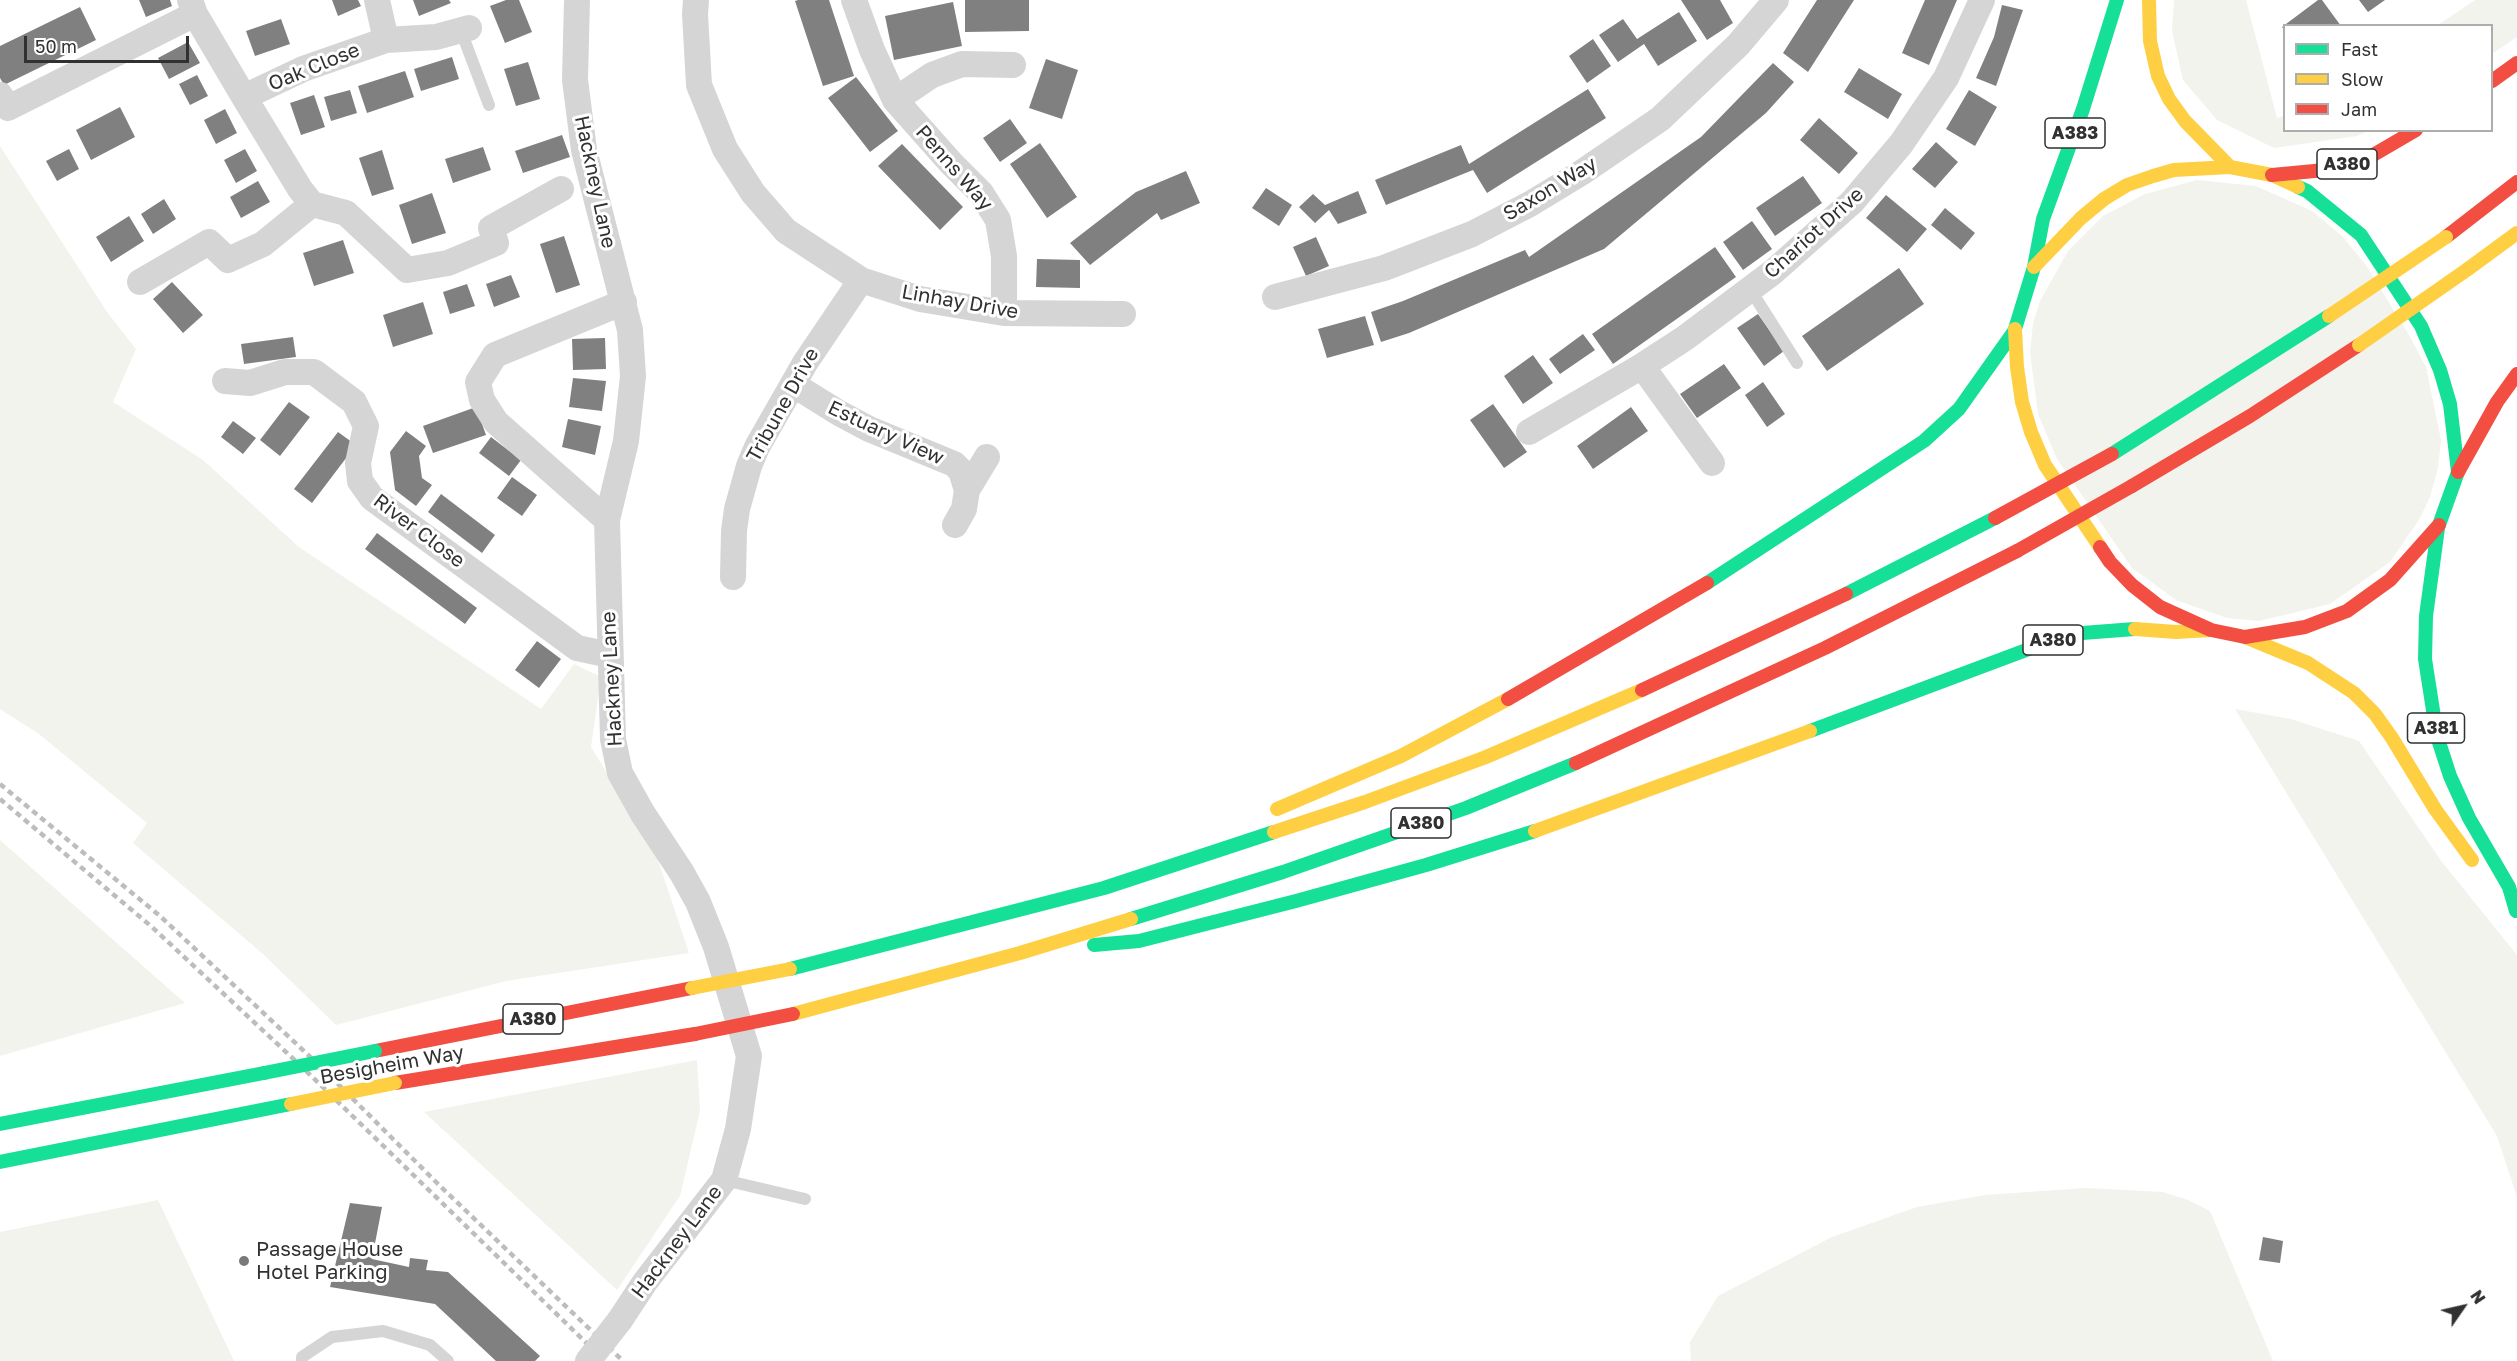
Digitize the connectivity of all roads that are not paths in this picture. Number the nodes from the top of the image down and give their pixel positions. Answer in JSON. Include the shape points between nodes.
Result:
{"nodes":[{"id":1,"x":377,"y":0,"type":"edge"},
{"id":2,"x":577,"y":0,"type":"edge"},
{"id":3,"x":696,"y":0,"type":"edge"},
{"id":4,"x":854,"y":0,"type":"edge"},
{"id":5,"x":1776,"y":0,"type":"edge"},
{"id":6,"x":1982,"y":0,"type":"edge"},
{"id":7,"x":2117,"y":0,"type":"edge"},
{"id":8,"x":2149,"y":0,"type":"edge"},
{"id":9,"x":192,"y":7,"type":"edge"},
{"id":10,"x":465,"y":29,"type":"joint"},
{"id":11,"x":386,"y":40,"type":"junction"},
{"id":12,"x":2517,"y":63,"type":"edge"},
{"id":13,"x":1013,"y":65,"type":"dead end"},
{"id":14,"x":2493,"y":80,"type":"edge"},
{"id":15,"x":0,"y":95,"type":"edge"},
{"id":16,"x":244,"y":97,"type":"junction"},
{"id":17,"x":895,"y":100,"type":"junction"},
{"id":18,"x":489,"y":105,"type":"dead end"},
{"id":19,"x":2413,"y":132,"type":"edge"},
{"id":20,"x":2230,"y":167,"type":"junction"},
{"id":21,"x":2272,"y":176,"type":"junction"},
{"id":22,"x":2517,"y":182,"type":"edge"},
{"id":23,"x":561,"y":189,"type":"dead end"},
{"id":24,"x":312,"y":204,"type":"junction"},
{"id":25,"x":2517,"y":233,"type":"edge"},
{"id":26,"x":2034,"y":267,"type":"junction"},
{"id":27,"x":861,"y":280,"type":"junction"},
{"id":28,"x":140,"y":282,"type":"dead end"},
{"id":29,"x":1750,"y":289,"type":"junction"},
{"id":30,"x":1275,"y":297,"type":"dead end"},
{"id":31,"x":624,"y":302,"type":"junction"},
{"id":32,"x":1004,"y":313,"type":"junction"},
{"id":33,"x":1123,"y":314,"type":"dead end"},
{"id":34,"x":2015,"y":330,"type":"junction"},
{"id":35,"x":1797,"y":363,"type":"dead end"},
{"id":36,"x":1642,"y":366,"type":"junction"},
{"id":37,"x":2517,"y":374,"type":"edge"},
{"id":38,"x":225,"y":381,"type":"dead end"},
{"id":39,"x":794,"y":385,"type":"junction"},
{"id":40,"x":1529,"y":432,"type":"dead end"},
{"id":41,"x":987,"y":457,"type":"dead end"},
{"id":42,"x":1712,"y":463,"type":"dead end"},
{"id":43,"x":2458,"y":472,"type":"junction"},
{"id":44,"x":967,"y":490,"type":"junction"},
{"id":45,"x":607,"y":520,"type":"junction"},
{"id":46,"x":955,"y":525,"type":"dead end"},
{"id":47,"x":2438,"y":528,"type":"junction"},
{"id":48,"x":733,"y":577,"type":"dead end"},
{"id":49,"x":2211,"y":630,"type":"junction"},
{"id":50,"x":2245,"y":637,"type":"junction"},
{"id":51,"x":610,"y":655,"type":"junction"},
{"id":52,"x":1261,"y":815,"type":"dead end"},
{"id":53,"x":1199,"y":842,"type":"dead end"},
{"id":54,"x":2483,"y":876,"type":"dead end"},
{"id":55,"x":1104,"y":888,"type":"junction"},
{"id":56,"x":2496,"y":895,"type":"dead end"},
{"id":57,"x":2517,"y":911,"type":"edge"},
{"id":58,"x":1020,"y":953,"type":"junction"},
{"id":59,"x":0,"y":1124,"type":"edge"},
{"id":60,"x":0,"y":1162,"type":"edge"},
{"id":61,"x":724,"y":1180,"type":"junction"},
{"id":62,"x":806,"y":1199,"type":"dead end"},
{"id":63,"x":302,"y":1361,"type":"edge"},
{"id":64,"x":448,"y":1361,"type":"edge"},
{"id":65,"x":588,"y":1361,"type":"edge"}],
"edges":[{"from":1,"to":11,"type":"street","name":"Oak Close"},
{"from":2,"to":31,"type":"street","name":"Hackney Lane","via":[[575,80],[584,150]]},
{"from":3,"to":27,"type":"street","name":"Linhay Drive","via":[[699,85],[725,149],[753,193],[786,231]]},
{"from":4,"to":17,"type":"street","name":"Penns Way"},
{"from":5,"to":30,"type":"street","name":"Saxon Way","via":[[1738,45],[1660,119],[1530,204],[1472,234],[1384,268]]},
{"from":6,"to":29,"type":"street","name":"Chariot Drive","via":[[1946,78],[1901,144],[1852,202]]},
{"from":7,"to":26,"type":"main road","number":"A383","via":[[2084,109],[2043,219]]},
{"from":8,"to":20,"type":"main road","via":[[2150,42],[2158,76],[2169,99]]},
{"from":9,"to":15,"type":"street","via":[[8,108]]},
{"from":9,"to":16,"type":"street"},
{"from":10,"to":11,"type":"street","name":"Oak Close","via":[[436,37]]},
{"from":10,"to":18,"type":"lane"},
{"from":11,"to":16,"type":"street","name":"Oak Close","via":[[303,69]]},
{"from":12,"to":14,"type":"main road"},
{"from":13,"to":17,"type":"street","via":[[962,64],[932,75]]},
{"from":16,"to":24,"type":"street"},
{"from":17,"to":32,"type":"street","name":"Penns Way","via":[[981,193],[998,220],[1004,256]]},
{"from":19,"to":21,"type":"main road","number":"A380","via":[[2368,158],[2325,170]]},
{"from":20,"to":21,"type":"main road"},
{"from":20,"to":26,"type":"main road","via":[[2174,170],[2127,185],[2080,218]]},
{"from":21,"to":43,"type":"main road","via":[[2307,191],[2361,235],[2415,316],[2446,387]]},
{"from":22,"to":55,"type":"main road","number":"A380","bridge":true,"via":[[2446,237],[2329,316],[2112,454],[1810,612],[1612,704],[1486,757]]},
{"from":23,"to":24,"type":"street","via":[[491,228],[496,243],[448,263],[407,270],[346,213]]},
{"from":24,"to":28,"type":"street","via":[[264,244],[228,260],[209,242]]},
{"from":25,"to":58,"type":"main road","number":"A380","bridge":true,"via":[[2359,345],[2132,486],[1920,601],[1739,689],[1487,799],[1283,872]]},
{"from":26,"to":34,"type":"main road"},
{"from":27,"to":32,"type":"street","name":"Linhay Drive","via":[[920,299]]},
{"from":27,"to":39,"type":"street","name":"Tribune Drive"},
{"from":29,"to":35,"type":"lane"},
{"from":29,"to":36,"type":"street","name":"Chariot Drive"},
{"from":31,"to":45,"type":"street","name":"Hackney Lane","via":[[633,376],[626,441]]},
{"from":31,"to":45,"type":"street","via":[[495,355],[478,382],[482,400],[496,422]]},
{"from":32,"to":33,"type":"street","name":"Linhay Drive"},
{"from":34,"to":49,"type":"main road","via":[[2022,402],[2045,465],[2110,562],[2132,585],[2160,607]]},
{"from":34,"to":52,"type":"main road","via":[[1959,409],[1924,441],[1812,516],[1675,603],[1510,699],[1401,756]]},
{"from":36,"to":40,"type":"street","name":"Chariot Drive"},
{"from":36,"to":42,"type":"street"},
{"from":37,"to":43,"type":"main road"},
{"from":38,"to":51,"type":"street","name":"River Close","via":[[250,383],[285,372],[314,372],[354,402],[366,426],[358,463],[360,481],[372,498],[577,648]]},
{"from":39,"to":44,"type":"street","name":"Estuary View","via":[[869,429],[954,464],[961,471]]},
{"from":39,"to":48,"type":"street","name":"Tribune Drive","via":[[757,447],[742,486],[734,531]]},
{"from":41,"to":44,"type":"street"},
{"from":43,"to":47,"type":"main road"},
{"from":44,"to":46,"type":"street","via":[[964,509]]},
{"from":45,"to":51,"type":"street","name":"Hackney Lane"},
{"from":47,"to":50,"type":"main road","via":[[2390,580],[2347,611],[2306,627]]},
{"from":47,"to":57,"type":"main road","number":"A381","via":[[2425,659],[2437,736],[2469,818],[2509,887]]},
{"from":49,"to":50,"type":"main road"},
{"from":49,"to":58,"type":"main road","number":"A380","via":[[2127,628],[2069,634],[1674,782],[1426,865],[1139,941]]},
{"from":50,"to":54,"type":"main road","number":"A381","via":[[2317,668],[2368,707]]},
{"from":51,"to":61,"type":"street","name":"Hackney Lane","via":[[613,739],[620,773],[698,902],[749,1056],[738,1129]]},
{"from":53,"to":55,"type":"main road","number":"A380"},
{"from":55,"to":59,"type":"main road","name":"Besigheim Way","number":"A380","bridge":true,"via":[[790,969]]},
{"from":56,"to":57,"type":"main road","number":"A381"},
{"from":58,"to":60,"type":"main road","name":"Besigheim Way","number":"A380","bridge":true,"via":[[793,1014],[395,1083]]},
{"from":61,"to":62,"type":"lane"},
{"from":61,"to":65,"type":"street","name":"Hackney Lane","bridge":true},
{"from":63,"to":64,"type":"lane","via":[[302,1357],[332,1337],[383,1331],[430,1346]]}]}
